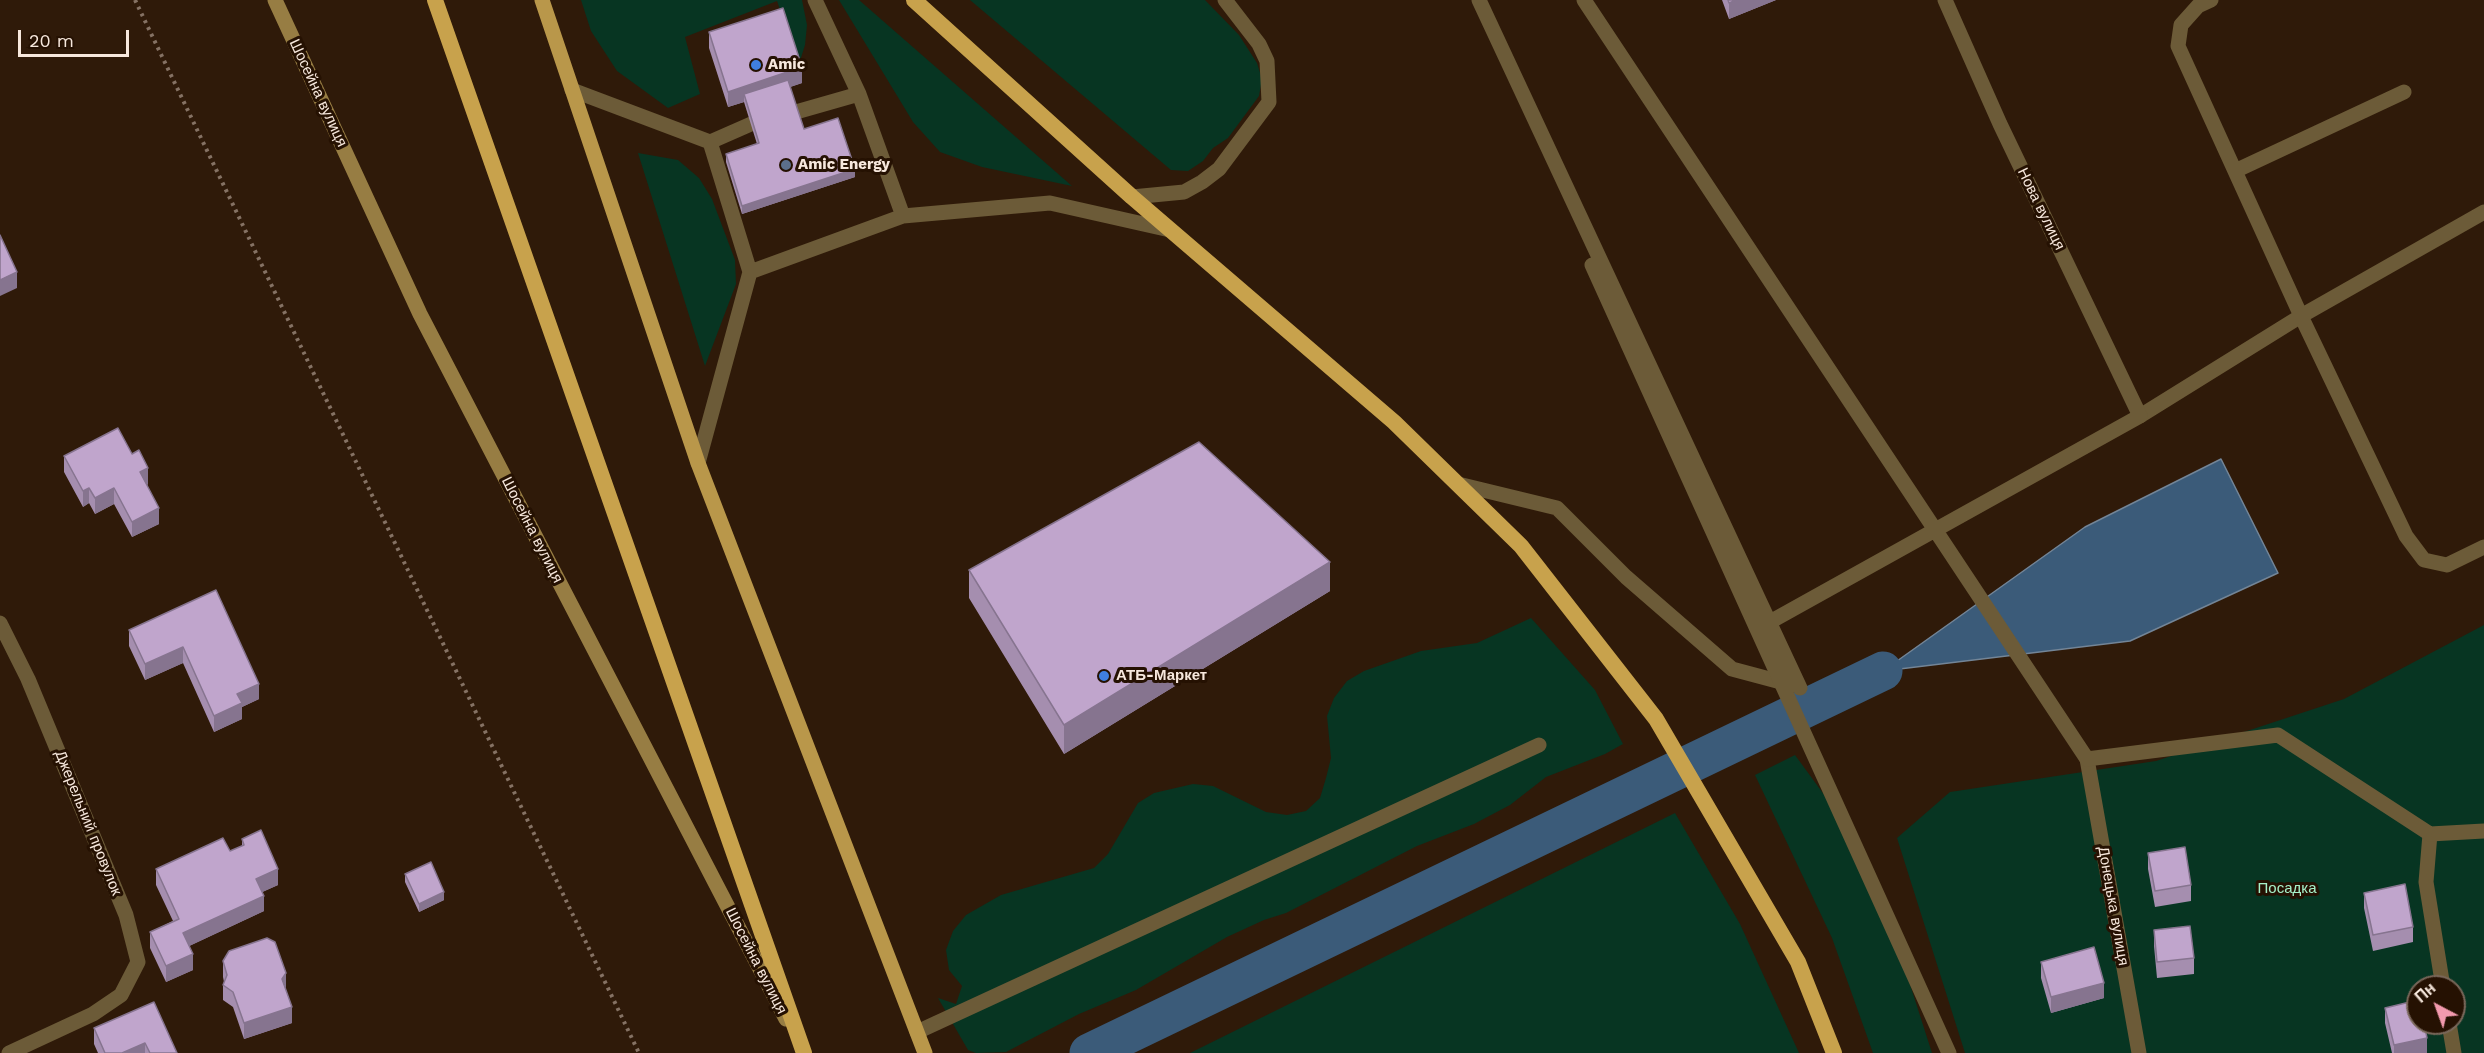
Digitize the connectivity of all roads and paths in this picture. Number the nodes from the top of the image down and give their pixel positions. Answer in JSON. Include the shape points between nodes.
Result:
{"nodes":[{"id":1,"x":135,"y":0,"type":"edge"},
{"id":2,"x":275,"y":0,"type":"edge"},
{"id":3,"x":435,"y":0,"type":"edge"},
{"id":4,"x":542,"y":0,"type":"edge"},
{"id":5,"x":815,"y":0,"type":"edge"},
{"id":6,"x":914,"y":0,"type":"edge"},
{"id":7,"x":1224,"y":0,"type":"edge"},
{"id":8,"x":1471,"y":0,"type":"edge"},
{"id":9,"x":1479,"y":0,"type":"edge"},
{"id":10,"x":1584,"y":0,"type":"edge"},
{"id":11,"x":1945,"y":0,"type":"edge"},
{"id":12,"x":2211,"y":0,"type":"edge"},
{"id":13,"x":572,"y":90,"type":"junction"},
{"id":14,"x":2404,"y":92,"type":"dead end"},
{"id":15,"x":859,"y":94,"type":"junction"},
{"id":16,"x":796,"y":112,"type":"edge"},
{"id":17,"x":751,"y":124,"type":"edge"},
{"id":18,"x":710,"y":142,"type":"junction"},
{"id":19,"x":2235,"y":171,"type":"junction"},
{"id":20,"x":1132,"y":197,"type":"junction"},
{"id":21,"x":2484,"y":212,"type":"edge"},
{"id":22,"x":903,"y":216,"type":"junction"},
{"id":23,"x":1170,"y":230,"type":"junction"},
{"id":24,"x":750,"y":272,"type":"junction"},
{"id":25,"x":2301,"y":316,"type":"junction"},
{"id":26,"x":2140,"y":416,"type":"junction"},
{"id":27,"x":698,"y":463,"type":"junction"},
{"id":28,"x":1458,"y":484,"type":"junction"},
{"id":29,"x":2484,"y":547,"type":"edge"},
{"id":30,"x":0,"y":623,"type":"edge"},
{"id":31,"x":1800,"y":688,"type":"junction"},
{"id":32,"x":1539,"y":746,"type":"dead end"},
{"id":33,"x":2087,"y":759,"type":"junction"},
{"id":34,"x":2484,"y":831,"type":"edge"},
{"id":35,"x":2430,"y":834,"type":"junction"},
{"id":36,"x":2442,"y":975,"type":"edge"},
{"id":37,"x":916,"y":1032,"type":"junction"},
{"id":38,"x":2451,"y":1035,"type":"edge"},
{"id":39,"x":9,"y":1053,"type":"edge"},
{"id":40,"x":639,"y":1053,"type":"edge"},
{"id":41,"x":804,"y":1053,"type":"edge"},
{"id":42,"x":925,"y":1053,"type":"edge"},
{"id":43,"x":1834,"y":1053,"type":"edge"},
{"id":44,"x":1949,"y":1053,"type":"edge"},
{"id":45,"x":2139,"y":1053,"type":"edge"},
{"id":46,"x":2454,"y":1053,"type":"edge"}],
"edges":[{"from":1,"to":40,"type":"path"},
{"from":2,"to":41,"type":"main road","name":"Шосейна вулиця","via":[[420,314]]},
{"from":3,"to":41,"type":"highway"},
{"from":4,"to":13,"type":"main road"},
{"from":5,"to":15,"type":"street"},
{"from":6,"to":20,"type":"highway"},
{"from":7,"to":20,"type":"street","via":[[1259,44],[1266,62],[1269,102],[1219,169],[1202,182],[1184,192]]},
{"from":8,"to":44,"type":"street"},
{"from":9,"to":31,"type":"street"},
{"from":10,"to":33,"type":"street"},
{"from":11,"to":26,"type":"street","name":"Нова вулиця"},
{"from":12,"to":19,"type":"street","via":[[2198,6],[2181,25],[2178,46]]},
{"from":13,"to":18,"type":"street"},
{"from":13,"to":27,"type":"main road"},
{"from":14,"to":19,"type":"street"},
{"from":15,"to":16,"type":"street"},
{"from":15,"to":22,"type":"street"},
{"from":17,"to":18,"type":"street"},
{"from":18,"to":24,"type":"street"},
{"from":19,"to":25,"type":"street"},
{"from":20,"to":23,"type":"highway"},
{"from":21,"to":25,"type":"street"},
{"from":22,"to":23,"type":"street","via":[[1050,203]]},
{"from":22,"to":24,"type":"street"},
{"from":23,"to":28,"type":"highway","via":[[1394,422]]},
{"from":24,"to":27,"type":"street"},
{"from":25,"to":26,"type":"street"},
{"from":25,"to":29,"type":"street","via":[[2406,536],[2424,560],[2447,565]]},
{"from":26,"to":31,"type":"street","via":[[1768,623]]},
{"from":27,"to":37,"type":"main road"},
{"from":28,"to":31,"type":"street","via":[[1557,508],[1626,577],[1732,669]]},
{"from":28,"to":43,"type":"highway","via":[[1521,546],[1656,719],[1798,962]]},
{"from":30,"to":39,"type":"street","name":"Джерельний провулок","via":[[28,679],[126,915],[138,962],[121,995],[93,1014]]},
{"from":32,"to":37,"type":"street"},
{"from":33,"to":35,"type":"street","via":[[2278,735]]},
{"from":33,"to":45,"type":"street","name":"Донецька вулиця"},
{"from":34,"to":35,"type":"street"},
{"from":35,"to":36,"type":"street","via":[[2426,882]]},
{"from":37,"to":42,"type":"main road"},
{"from":38,"to":46,"type":"street"}]}
